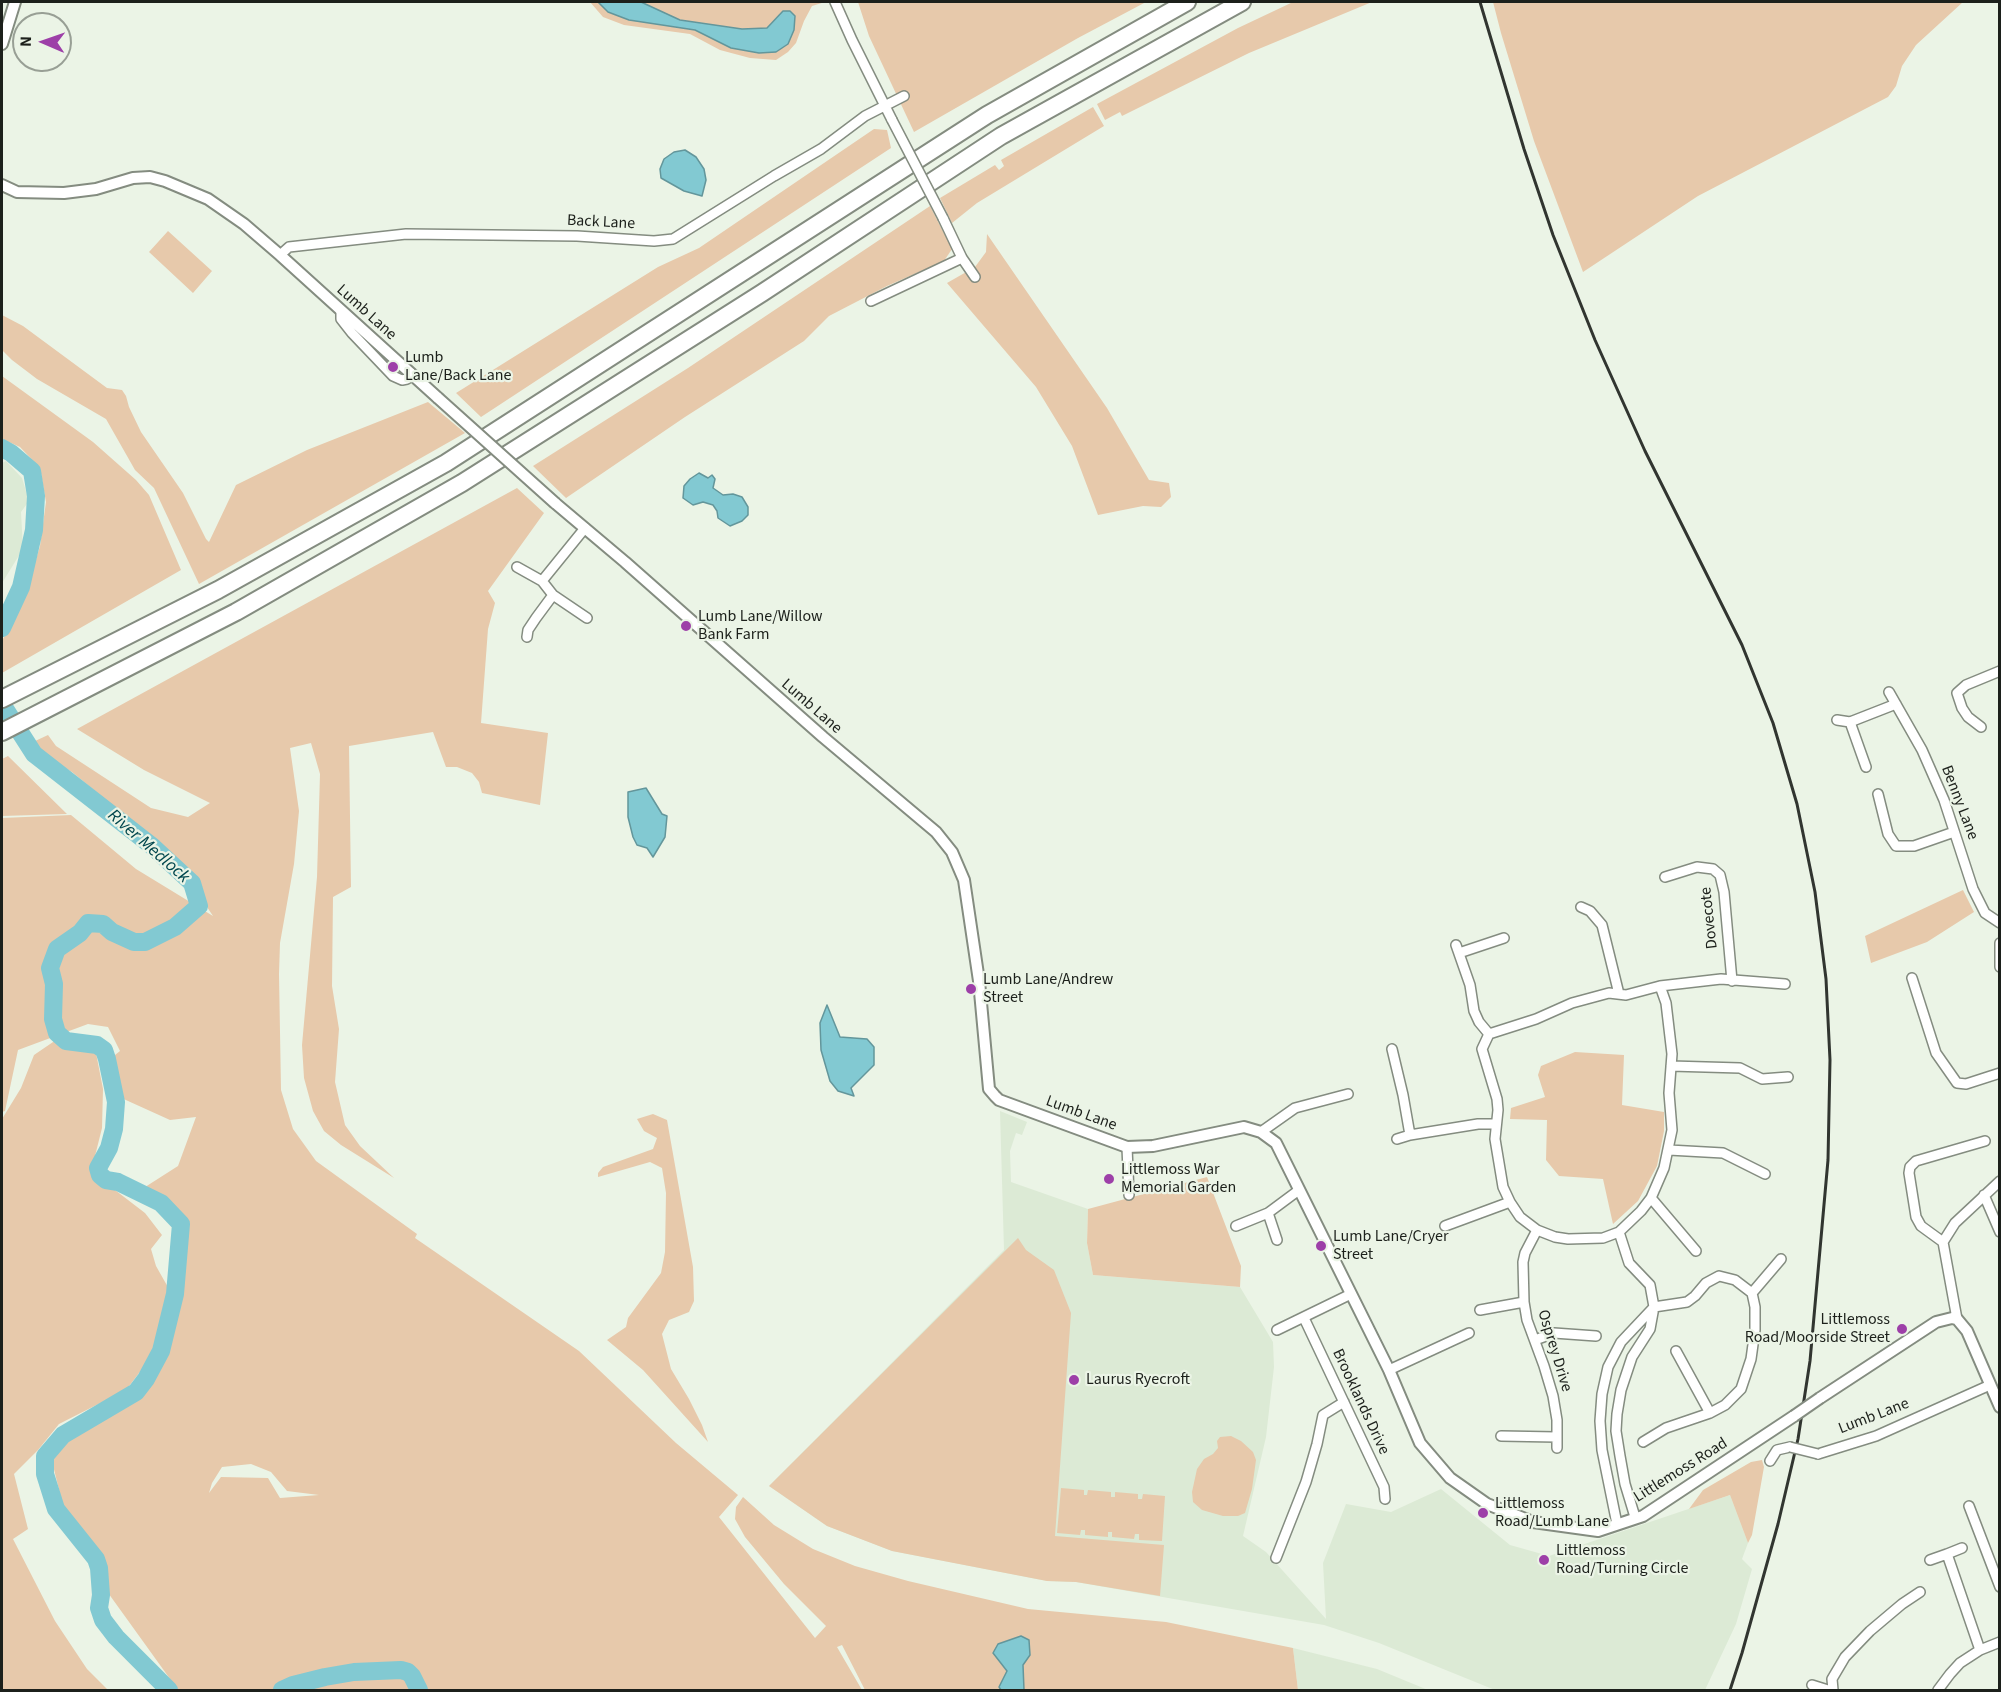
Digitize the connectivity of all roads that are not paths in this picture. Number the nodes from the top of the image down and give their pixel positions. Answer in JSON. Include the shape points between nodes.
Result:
{"nodes":[{"id":1,"x":15,"y":2,"type":"edge"},
{"id":2,"x":836,"y":2,"type":"edge"},
{"id":3,"x":1187,"y":2,"type":"edge"},
{"id":4,"x":1242,"y":2,"type":"edge"},
{"id":5,"x":2,"y":44,"type":"edge"},
{"id":6,"x":904,"y":96,"type":"dead end"},
{"id":7,"x":884,"y":105,"type":"junction"},
{"id":8,"x":2,"y":186,"type":"edge"},
{"id":9,"x":280,"y":255,"type":"junction"},
{"id":10,"x":963,"y":258,"type":"junction"},
{"id":11,"x":975,"y":277,"type":"dead end"},
{"id":12,"x":871,"y":301,"type":"dead end"},
{"id":13,"x":585,"y":528,"type":"junction"},
{"id":14,"x":517,"y":567,"type":"dead end"},
{"id":15,"x":542,"y":581,"type":"junction"},
{"id":16,"x":553,"y":596,"type":"junction"},
{"id":17,"x":587,"y":618,"type":"dead end"},
{"id":18,"x":527,"y":637,"type":"dead end"},
{"id":19,"x":2000,"y":671,"type":"edge"},
{"id":20,"x":1889,"y":692,"type":"dead end"},
{"id":21,"x":2,"y":699,"type":"edge"},
{"id":22,"x":1896,"y":704,"type":"junction"},
{"id":23,"x":1837,"y":720,"type":"dead end"},
{"id":24,"x":1850,"y":722,"type":"junction"},
{"id":25,"x":1981,"y":727,"type":"dead end"},
{"id":26,"x":2,"y":732,"type":"edge"},
{"id":27,"x":1866,"y":767,"type":"dead end"},
{"id":28,"x":1878,"y":794,"type":"dead end"},
{"id":29,"x":1954,"y":832,"type":"junction"},
{"id":30,"x":1665,"y":877,"type":"dead end"},
{"id":31,"x":1581,"y":907,"type":"dead end"},
{"id":32,"x":2000,"y":923,"type":"edge"},
{"id":33,"x":1504,"y":938,"type":"dead end"},
{"id":34,"x":2000,"y":943,"type":"edge"},
{"id":35,"x":2000,"y":967,"type":"edge"},
{"id":36,"x":1912,"y":978,"type":"dead end"},
{"id":37,"x":1732,"y":981,"type":"junction"},
{"id":38,"x":1785,"y":984,"type":"dead end"},
{"id":39,"x":1660,"y":986,"type":"junction"},
{"id":40,"x":1614,"y":993,"type":"junction"},
{"id":41,"x":1489,"y":1034,"type":"junction"},
{"id":42,"x":1392,"y":1049,"type":"dead end"},
{"id":43,"x":1671,"y":1066,"type":"junction"},
{"id":44,"x":2000,"y":1073,"type":"edge"},
{"id":45,"x":1788,"y":1077,"type":"dead end"},
{"id":46,"x":1348,"y":1094,"type":"dead end"},
{"id":47,"x":1496,"y":1124,"type":"junction"},
{"id":48,"x":1261,"y":1131,"type":"junction"},
{"id":49,"x":1410,"y":1135,"type":"junction"},
{"id":50,"x":1397,"y":1139,"type":"dead end"},
{"id":51,"x":1984,"y":1141,"type":"dead end"},
{"id":52,"x":1127,"y":1147,"type":"junction"},
{"id":53,"x":1669,"y":1150,"type":"junction"},
{"id":54,"x":1765,"y":1174,"type":"dead end"},
{"id":55,"x":2000,"y":1181,"type":"edge"},
{"id":56,"x":1299,"y":1190,"type":"junction"},
{"id":57,"x":1129,"y":1195,"type":"dead end"},
{"id":58,"x":1984,"y":1195,"type":"junction"},
{"id":59,"x":1651,"y":1198,"type":"junction"},
{"id":60,"x":1510,"y":1202,"type":"junction"},
{"id":61,"x":1268,"y":1213,"type":"junction"},
{"id":62,"x":1236,"y":1226,"type":"dead end"},
{"id":63,"x":1445,"y":1226,"type":"dead end"},
{"id":64,"x":1538,"y":1230,"type":"junction"},
{"id":65,"x":1619,"y":1232,"type":"junction"},
{"id":66,"x":2000,"y":1232,"type":"edge"},
{"id":67,"x":1277,"y":1240,"type":"dead end"},
{"id":68,"x":1943,"y":1242,"type":"junction"},
{"id":69,"x":1696,"y":1251,"type":"dead end"},
{"id":70,"x":1781,"y":1259,"type":"dead end"},
{"id":71,"x":1752,"y":1293,"type":"junction"},
{"id":72,"x":1351,"y":1294,"type":"junction"},
{"id":73,"x":1524,"y":1302,"type":"junction"},
{"id":74,"x":1654,"y":1307,"type":"junction"},
{"id":75,"x":1479,"y":1310,"type":"dead end"},
{"id":76,"x":1304,"y":1318,"type":"junction"},
{"id":77,"x":1957,"y":1319,"type":"junction"},
{"id":78,"x":1277,"y":1330,"type":"dead end"},
{"id":79,"x":1469,"y":1333,"type":"dead end"},
{"id":80,"x":1596,"y":1336,"type":"dead end"},
{"id":81,"x":1535,"y":1340,"type":"junction"},
{"id":82,"x":1676,"y":1351,"type":"dead end"},
{"id":83,"x":1389,"y":1370,"type":"junction"},
{"id":84,"x":1990,"y":1385,"type":"junction"},
{"id":85,"x":1344,"y":1402,"type":"junction"},
{"id":86,"x":2000,"y":1407,"type":"edge"},
{"id":87,"x":1710,"y":1413,"type":"junction"},
{"id":88,"x":1501,"y":1436,"type":"dead end"},
{"id":89,"x":1644,"y":1442,"type":"dead end"},
{"id":90,"x":1770,"y":1461,"type":"dead end"},
{"id":91,"x":1385,"y":1499,"type":"dead end"},
{"id":92,"x":1969,"y":1506,"type":"dead end"},
{"id":93,"x":1635,"y":1517,"type":"junction"},
{"id":94,"x":1617,"y":1524,"type":"junction"},
{"id":95,"x":1962,"y":1548,"type":"dead end"},
{"id":96,"x":1947,"y":1554,"type":"junction"},
{"id":97,"x":1276,"y":1558,"type":"dead end"},
{"id":98,"x":1930,"y":1560,"type":"dead end"},
{"id":99,"x":2000,"y":1587,"type":"edge"},
{"id":100,"x":1920,"y":1592,"type":"dead end"},
{"id":101,"x":1998,"y":1645,"type":"edge"},
{"id":102,"x":1980,"y":1650,"type":"junction"},
{"id":103,"x":1812,"y":1685,"type":"dead end"},
{"id":104,"x":1828,"y":1690,"type":"edge"},
{"id":105,"x":1833,"y":1690,"type":"edge"},
{"id":106,"x":1938,"y":1690,"type":"edge"}],
"edges":[{"from":1,"to":5,"type":"street"},
{"from":2,"to":7,"type":"street"},
{"from":3,"to":21,"type":"highway","via":[[987,115],[446,463],[218,590]]},
{"from":4,"to":26,"type":"highway","via":[[1001,136],[462,483],[236,612]]},
{"from":6,"to":7,"type":"street","name":"Back Lane"},
{"from":7,"to":9,"type":"street","name":"Back Lane","via":[[821,149],[673,239],[406,234],[289,247]]},
{"from":7,"to":10,"type":"street","bridge":true},
{"from":8,"to":9,"type":"street","name":"Lumb Lane","via":[[16,192],[63,193],[96,189],[133,178],[158,178],[208,199]]},
{"from":9,"to":13,"type":"street","name":"Lumb Lane","bridge":true},
{"from":10,"to":11,"type":"street"},
{"from":10,"to":12,"type":"street"},
{"from":13,"to":15,"type":"street"},
{"from":13,"to":52,"type":"street","name":"Lumb Lane","via":[[936,832],[952,852],[964,880],[989,1089],[995,1096]]},
{"from":14,"to":15,"type":"street"},
{"from":15,"to":16,"type":"street"},
{"from":16,"to":17,"type":"street"},
{"from":16,"to":18,"type":"street"},
{"from":19,"to":25,"type":"street","via":[[1966,685],[1957,693],[1968,717]]},
{"from":20,"to":22,"type":"street","name":"Benny Lane"},
{"from":22,"to":24,"type":"street"},
{"from":22,"to":29,"type":"street","name":"Benny Lane","via":[[1922,750]]},
{"from":23,"to":24,"type":"street"},
{"from":24,"to":27,"type":"street"},
{"from":28,"to":29,"type":"street","via":[[1888,834],[1896,846],[1914,846]]},
{"from":29,"to":32,"type":"street","name":"Benny Lane","via":[[1985,913]]},
{"from":30,"to":37,"type":"street","name":"Dovecote","via":[[1697,867],[1720,874]]},
{"from":31,"to":40,"type":"street","via":[[1602,925]]},
{"from":33,"to":41,"type":"street","via":[[1457,949],[1470,985],[1474,1011]]},
{"from":34,"to":35,"type":"street"},
{"from":36,"to":44,"type":"street","via":[[1936,1053],[1957,1083],[1966,1084]]},
{"from":37,"to":38,"type":"street"},
{"from":37,"to":39,"type":"street"},
{"from":39,"to":40,"type":"street","via":[[1626,995]]},
{"from":39,"to":43,"type":"street","via":[[1668,1021]]},
{"from":40,"to":41,"type":"street","via":[[1572,1003]]},
{"from":41,"to":47,"type":"street","via":[[1482,1048],[1497,1099]]},
{"from":42,"to":49,"type":"street"},
{"from":43,"to":45,"type":"street","via":[[1740,1068],[1762,1079]]},
{"from":43,"to":53,"type":"street"},
{"from":46,"to":48,"type":"street","via":[[1295,1108]]},
{"from":47,"to":49,"type":"street"},
{"from":47,"to":60,"type":"street","via":[[1503,1187]]},
{"from":48,"to":52,"type":"street","name":"Lumb Lane","via":[[1244,1127],[1153,1146]]},
{"from":48,"to":56,"type":"street","via":[[1276,1143]]},
{"from":49,"to":50,"type":"street"},
{"from":51,"to":68,"type":"street","via":[[1916,1161],[1910,1167],[1916,1217],[1921,1226]]},
{"from":52,"to":57,"type":"street"},
{"from":53,"to":54,"type":"street","via":[[1723,1153]]},
{"from":53,"to":59,"type":"street"},
{"from":55,"to":58,"type":"street"},
{"from":56,"to":61,"type":"street"},
{"from":56,"to":72,"type":"street"},
{"from":58,"to":66,"type":"street"},
{"from":58,"to":68,"type":"street","via":[[1955,1223]]},
{"from":59,"to":65,"type":"street"},
{"from":59,"to":69,"type":"street"},
{"from":60,"to":63,"type":"street"},
{"from":60,"to":64,"type":"street","via":[[1520,1217]]},
{"from":61,"to":62,"type":"street"},
{"from":61,"to":67,"type":"street"},
{"from":64,"to":65,"type":"street","via":[[1555,1237],[1579,1239],[1603,1238]]},
{"from":64,"to":73,"type":"street","name":"Osprey Drive","via":[[1523,1262]]},
{"from":65,"to":74,"type":"street","via":[[1629,1263],[1650,1284]]},
{"from":68,"to":77,"type":"street"},
{"from":70,"to":71,"type":"street"},
{"from":71,"to":74,"type":"street","via":[[1735,1280],[1719,1276],[1687,1302]]},
{"from":71,"to":87,"type":"street","via":[[1755,1307],[1751,1359],[1741,1389]]},
{"from":72,"to":76,"type":"street"},
{"from":72,"to":83,"type":"street"},
{"from":73,"to":75,"type":"street"},
{"from":73,"to":81,"type":"street","name":"Osprey Drive"},
{"from":74,"to":93,"type":"street","via":[[1650,1329],[1632,1357],[1617,1414],[1620,1456]]},
{"from":74,"to":94,"type":"street","via":[[1621,1342],[1608,1366],[1602,1394],[1602,1450]]},
{"from":76,"to":78,"type":"street"},
{"from":76,"to":85,"type":"street","name":"Brooklands Drive"},
{"from":77,"to":84,"type":"street","via":[[1967,1331]]},
{"from":77,"to":93,"type":"street","name":"Littlemoss Road","bridge":true,"via":[[1936,1322],[1643,1516]]},
{"from":79,"to":83,"type":"street"},
{"from":80,"to":81,"type":"street","via":[[1554,1332]]},
{"from":81,"to":88,"type":"street","name":"Osprey Drive","via":[[1553,1396],[1557,1442]]},
{"from":82,"to":87,"type":"street"},
{"from":83,"to":94,"type":"street","name":"Littlemoss Road","via":[[1420,1443],[1450,1478],[1486,1504],[1533,1522],[1598,1531]]},
{"from":84,"to":86,"type":"street"},
{"from":84,"to":90,"type":"street","name":"Lumb Lane","bridge":true,"via":[[1876,1436],[1818,1454],[1790,1447],[1777,1450]]},
{"from":85,"to":91,"type":"street","name":"Brooklands Drive","via":[[1384,1487]]},
{"from":85,"to":97,"type":"street","via":[[1323,1415],[1306,1482]]},
{"from":87,"to":89,"type":"street","via":[[1666,1428]]},
{"from":92,"to":99,"type":"street"},
{"from":93,"to":94,"type":"street","name":"Littlemoss Road"},
{"from":95,"to":96,"type":"street"},
{"from":96,"to":98,"type":"street"},
{"from":96,"to":102,"type":"street"},
{"from":100,"to":105,"type":"street","via":[[1870,1631],[1845,1657],[1832,1679]]},
{"from":101,"to":102,"type":"street"},
{"from":102,"to":106,"type":"street","via":[[1960,1663]]},
{"from":103,"to":104,"type":"street"}]}
